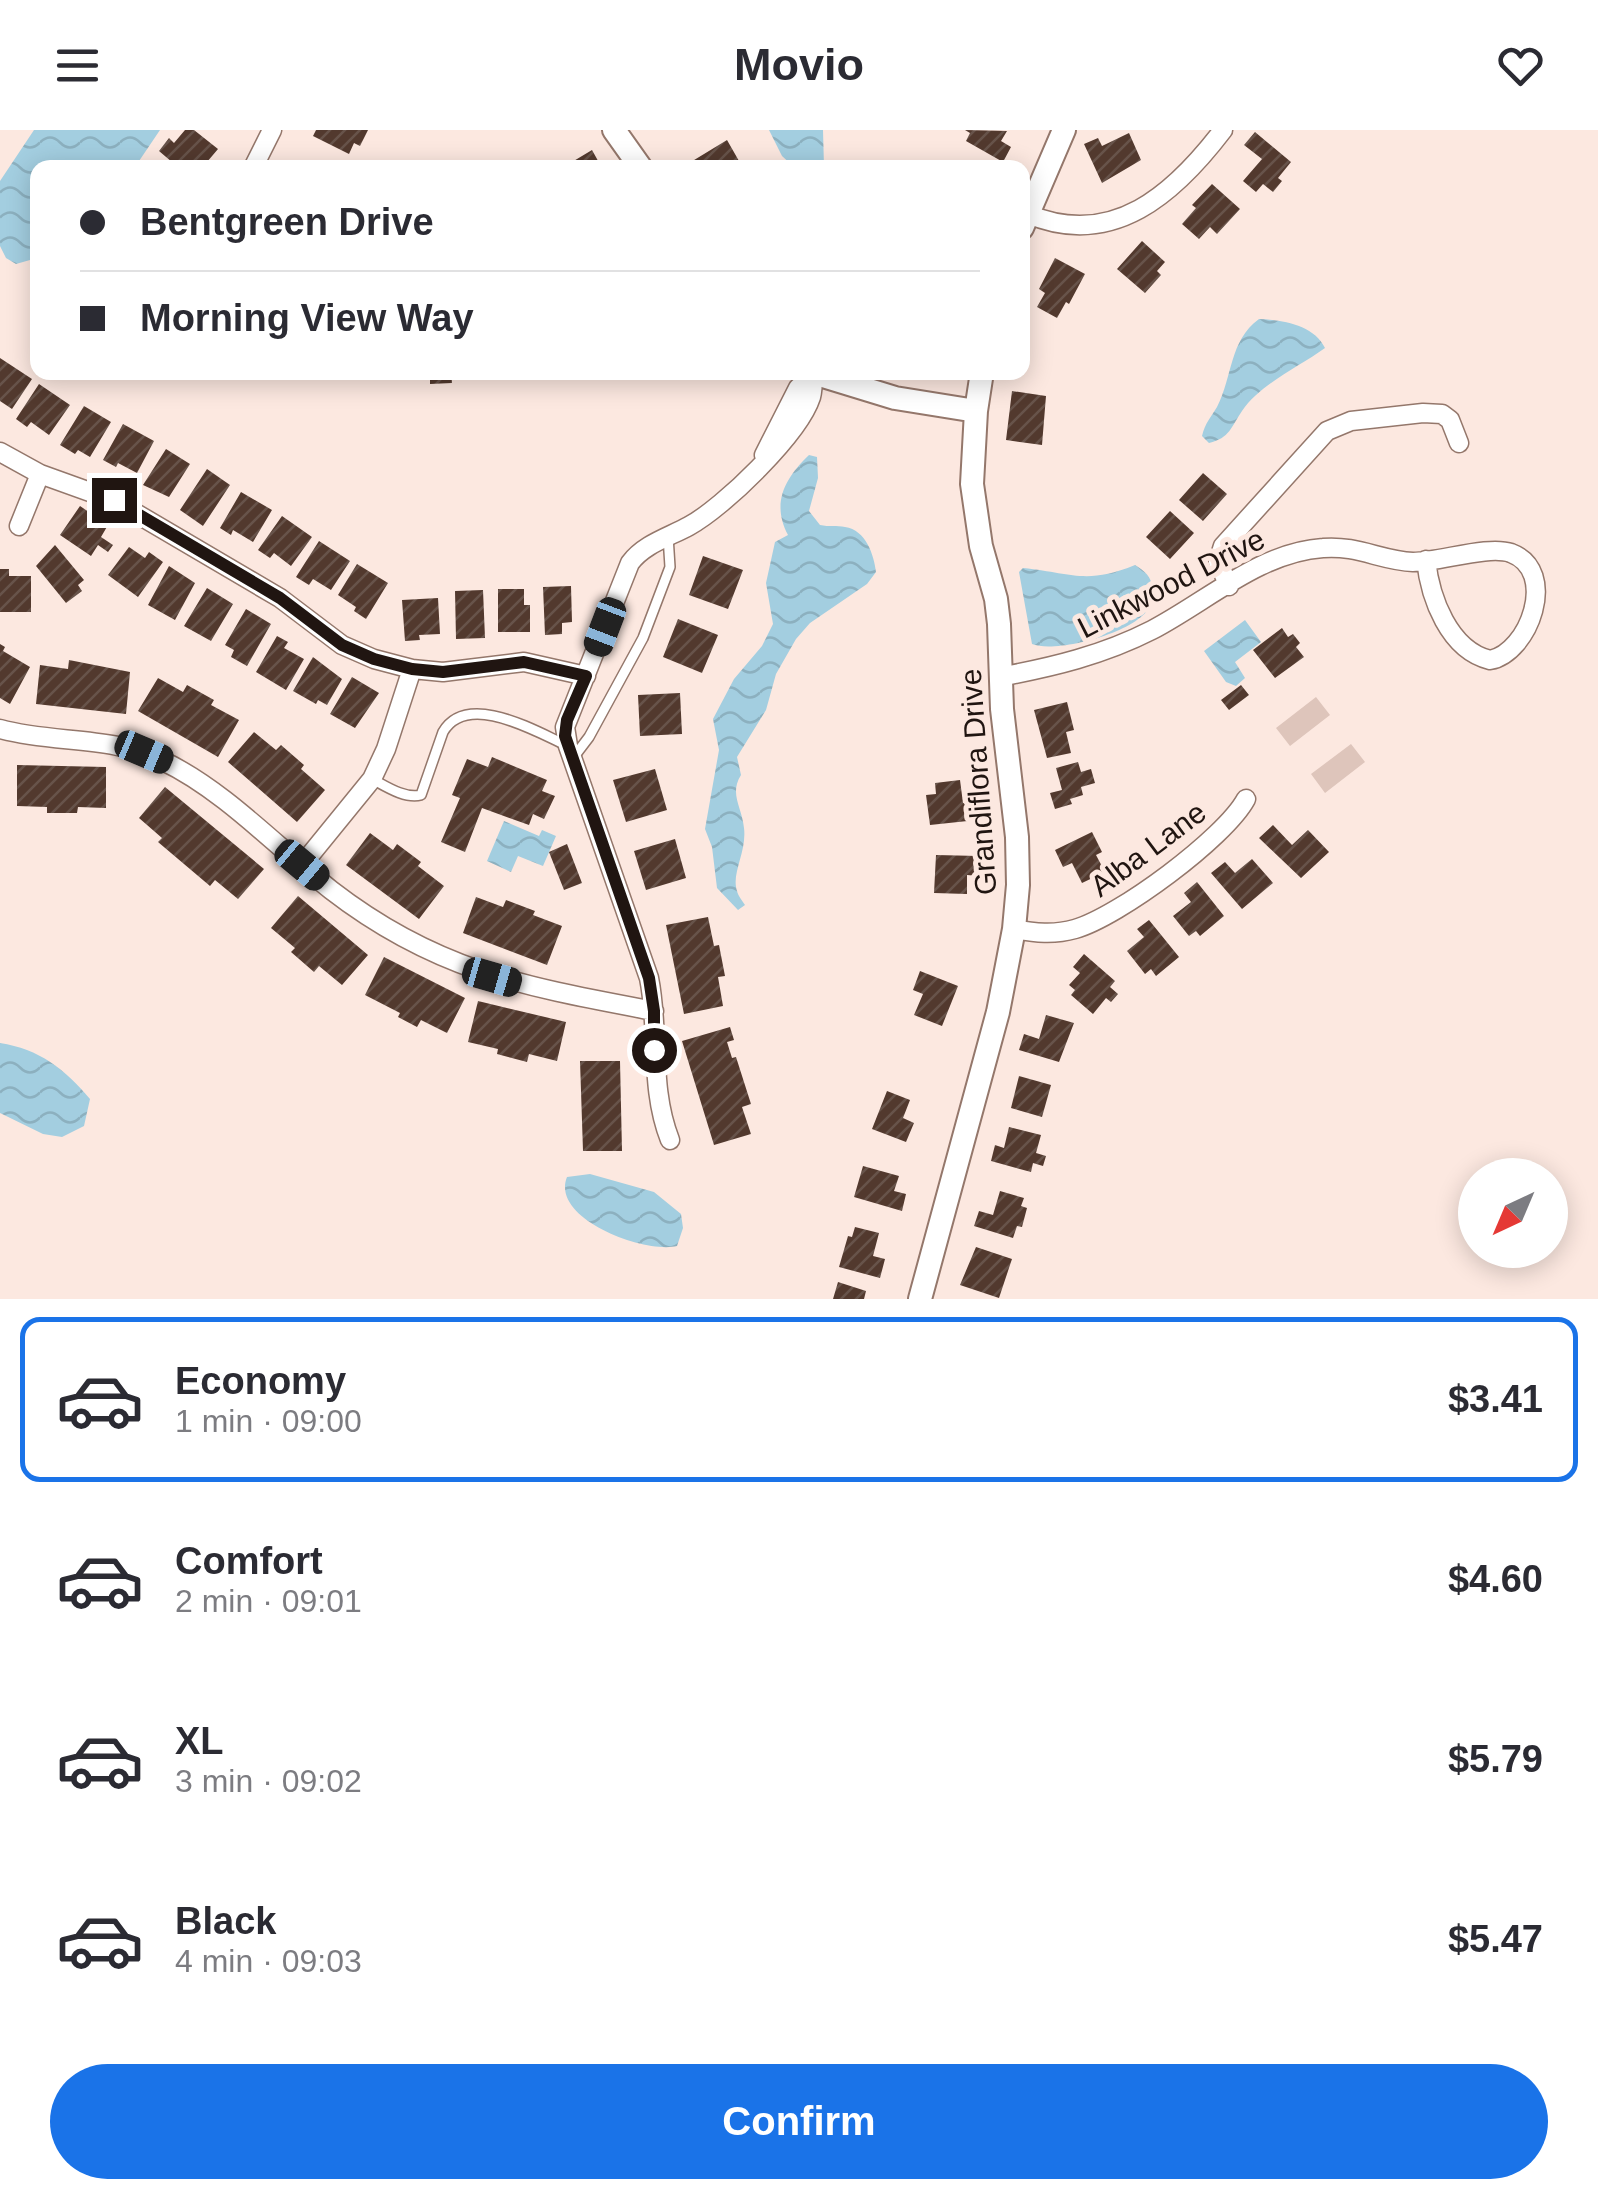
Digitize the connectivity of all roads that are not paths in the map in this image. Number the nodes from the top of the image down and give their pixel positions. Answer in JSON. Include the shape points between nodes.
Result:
{"nodes":[{"id":1,"x":272,"y":130,"type":"edge"},
{"id":2,"x":1064,"y":130,"type":"edge"},
{"id":3,"x":1223,"y":130,"type":"edge"},
{"id":4,"x":616,"y":131,"type":"edge"},
{"id":5,"x":257,"y":160,"type":"edge"},
{"id":6,"x":636,"y":160,"type":"edge"},
{"id":7,"x":1030,"y":209,"type":"edge"},
{"id":8,"x":1030,"y":221,"type":"edge"},
{"id":9,"x":805,"y":380,"type":"edge"},
{"id":10,"x":835,"y":380,"type":"edge"},
{"id":11,"x":981,"y":380,"type":"edge"},
{"id":12,"x":976,"y":411,"type":"junction"},
{"id":13,"x":1459,"y":442,"type":"dead end"},
{"id":14,"x":0,"y":452,"type":"edge"},
{"id":15,"x":40,"y":474,"type":"junction"},
{"id":16,"x":18,"y":526,"type":"dead end"},
{"id":17,"x":668,"y":536,"type":"junction"},
{"id":18,"x":1426,"y":560,"type":"junction"},
{"id":19,"x":1229,"y":586,"type":"junction"},
{"id":20,"x":412,"y":669,"type":"junction"},
{"id":21,"x":586,"y":676,"type":"junction"},
{"id":22,"x":1000,"y":677,"type":"junction"},
{"id":23,"x":0,"y":730,"type":"edge"},
{"id":24,"x":571,"y":752,"type":"junction"},
{"id":25,"x":372,"y":779,"type":"junction"},
{"id":26,"x":1246,"y":799,"type":"dead end"},
{"id":27,"x":302,"y":865,"type":"junction"},
{"id":28,"x":1014,"y":930,"type":"junction"},
{"id":29,"x":654,"y":1011,"type":"junction"},
{"id":30,"x":670,"y":1140,"type":"dead end"},
{"id":31,"x":920,"y":1299,"type":"edge"}],
"edges":[{"from":1,"to":5,"type":"street"},
{"from":2,"to":7,"type":"street"},
{"from":3,"to":8,"type":"street","via":[[1177,184],[1126,216],[1068,225]]},
{"from":4,"to":6,"type":"street"},
{"from":9,"to":17,"type":"street","via":[[762,460],[724,500]]},
{"from":10,"to":12,"type":"street"},
{"from":11,"to":12,"type":"street","name":"Grandiflora Drive"},
{"from":12,"to":22,"type":"street","name":"Grandiflora Drive","via":[[972,484],[996,599]]},
{"from":13,"to":19,"type":"street","via":[[1450,420],[1434,413],[1351,421],[1326,432],[1223,546],[1218,562]]},
{"from":14,"to":15,"type":"street"},
{"from":15,"to":16,"type":"street"},
{"from":15,"to":20,"type":"street","via":[[114,500],[280,598],[342,645]]},
{"from":17,"to":21,"type":"street","via":[[630,562]]},
{"from":17,"to":24,"type":"lane","via":[[670,567],[644,638],[589,737]]},
{"from":18,"to":18,"type":"street","name":"Linkwood Drive","via":[[1506,552],[1520,558],[1534,578],[1536,602],[1510,653],[1481,658],[1461,642],[1430,592]]},
{"from":18,"to":19,"type":"street","name":"Linkwood Drive","via":[[1309,549]]},
{"from":19,"to":22,"type":"street","name":"Linkwood Drive","via":[[1115,648]]},
{"from":20,"to":21,"type":"street","via":[[460,672],[524,662]]},
{"from":20,"to":25,"type":"street"},
{"from":21,"to":24,"type":"street","via":[[567,720]]},
{"from":22,"to":28,"type":"street","name":"Grandiflora Drive","via":[[1017,836]]},
{"from":23,"to":27,"type":"street","via":[[110,743],[164,761]]},
{"from":24,"to":25,"type":"lane","via":[[498,715],[457,718],[443,732],[422,795]]},
{"from":24,"to":29,"type":"street","via":[[643,958]]},
{"from":25,"to":27,"type":"street"},
{"from":26,"to":28,"type":"street","name":"Alba Lane","via":[[1226,828],[1103,918],[1057,933]]},
{"from":27,"to":29,"type":"street","via":[[378,923],[464,967],[539,990]]},
{"from":28,"to":31,"type":"street","name":"Grandiflora Drive"},
{"from":29,"to":30,"type":"street","via":[[657,1093]]}]}
